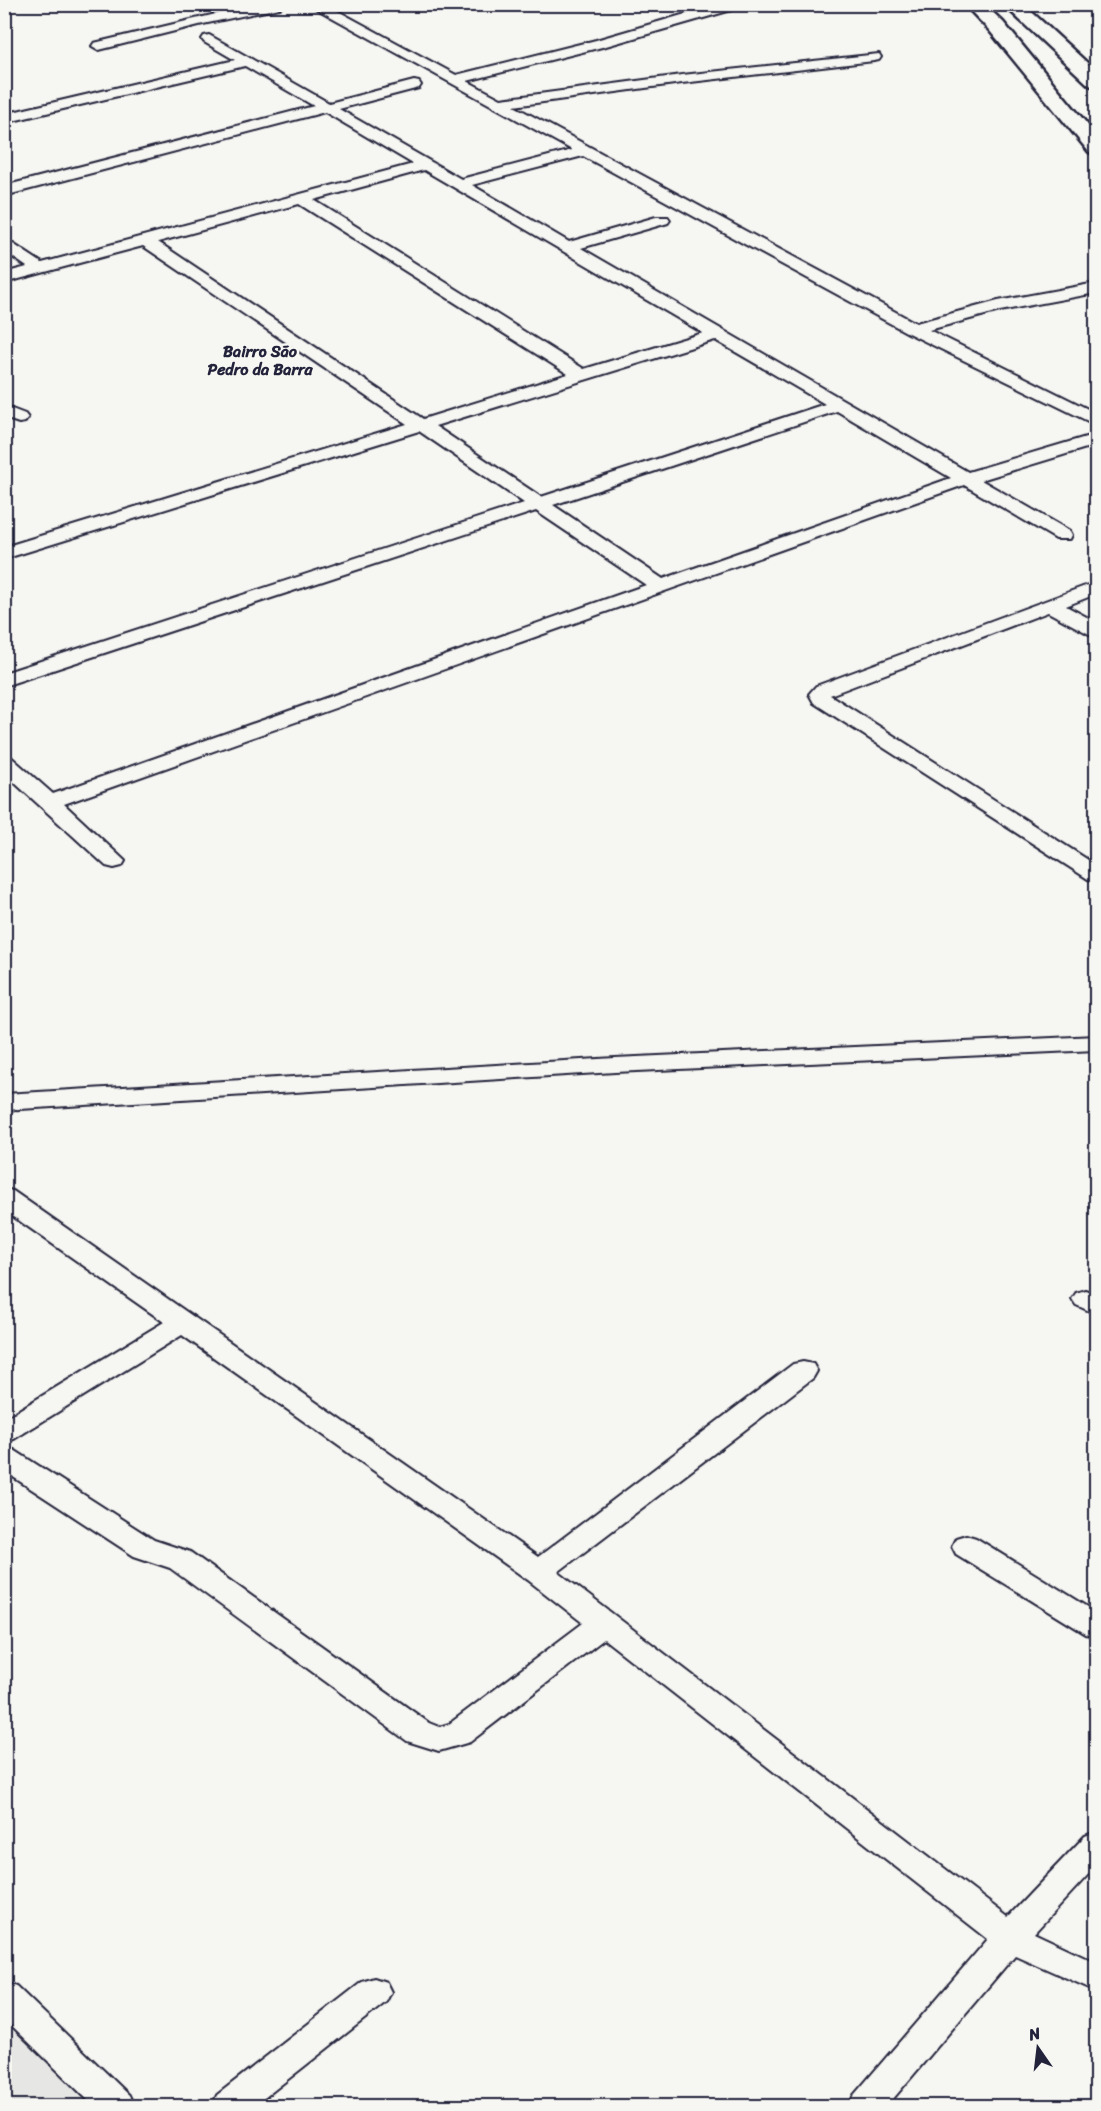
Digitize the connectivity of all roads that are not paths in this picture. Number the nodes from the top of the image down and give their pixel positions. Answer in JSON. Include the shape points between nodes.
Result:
{"nodes":[{"id":1,"x":280,"y":4,"type":"edge"},
{"id":2,"x":314,"y":4,"type":"edge"},
{"id":3,"x":737,"y":4,"type":"edge"},
{"id":4,"x":973,"y":4,"type":"edge"},
{"id":5,"x":1012,"y":4,"type":"edge"},
{"id":6,"x":209,"y":39,"type":"dead end"},
{"id":7,"x":99,"y":46,"type":"dead end"},
{"id":8,"x":874,"y":57,"type":"dead end"},
{"id":9,"x":247,"y":61,"type":"junction"},
{"id":10,"x":453,"y":80,"type":"junction"},
{"id":11,"x":1096,"y":81,"type":"edge"},
{"id":12,"x":414,"y":85,"type":"dead end"},
{"id":13,"x":499,"y":104,"type":"junction"},
{"id":14,"x":327,"y":108,"type":"junction"},
{"id":15,"x":4,"y":119,"type":"edge"},
{"id":16,"x":1096,"y":148,"type":"edge"},
{"id":17,"x":585,"y":151,"type":"junction"},
{"id":18,"x":426,"y":165,"type":"junction"},
{"id":19,"x":459,"y":184,"type":"junction"},
{"id":20,"x":4,"y":191,"type":"edge"},
{"id":21,"x":301,"y":198,"type":"junction"},
{"id":22,"x":662,"y":220,"type":"dead end"},
{"id":23,"x":145,"y":240,"type":"junction"},
{"id":24,"x":4,"y":243,"type":"edge"},
{"id":25,"x":568,"y":247,"type":"junction"},
{"id":26,"x":40,"y":269,"type":"junction"},
{"id":27,"x":4,"y":278,"type":"edge"},
{"id":28,"x":1096,"y":288,"type":"edge"},
{"id":29,"x":914,"y":329,"type":"junction"},
{"id":30,"x":717,"y":334,"type":"junction"},
{"id":31,"x":582,"y":376,"type":"junction"},
{"id":32,"x":839,"y":405,"type":"junction"},
{"id":33,"x":1096,"y":420,"type":"edge"},
{"id":34,"x":421,"y":425,"type":"junction"},
{"id":35,"x":1096,"y":439,"type":"edge"},
{"id":36,"x":966,"y":479,"type":"junction"},
{"id":37,"x":538,"y":504,"type":"junction"},
{"id":38,"x":1063,"y":535,"type":"dead end"},
{"id":39,"x":4,"y":554,"type":"edge"},
{"id":40,"x":661,"y":586,"type":"junction"},
{"id":41,"x":1096,"y":588,"type":"edge"},
{"id":42,"x":1051,"y":606,"type":"junction"},
{"id":43,"x":1096,"y":630,"type":"edge"},
{"id":44,"x":4,"y":680,"type":"edge"},
{"id":45,"x":4,"y":761,"type":"edge"},
{"id":46,"x":50,"y":802,"type":"junction"},
{"id":47,"x":114,"y":861,"type":"dead end"},
{"id":48,"x":1096,"y":874,"type":"edge"},
{"id":49,"x":1096,"y":1043,"type":"edge"},
{"id":50,"x":4,"y":1102,"type":"edge"},
{"id":51,"x":4,"y":1197,"type":"edge"},
{"id":52,"x":182,"y":1323,"type":"junction"},
{"id":53,"x":803,"y":1371,"type":"dead end"},
{"id":54,"x":4,"y":1432,"type":"edge"},
{"id":55,"x":4,"y":1457,"type":"edge"},
{"id":56,"x":966,"y":1546,"type":"dead end"},
{"id":57,"x":538,"y":1572,"type":"junction"},
{"id":58,"x":604,"y":1622,"type":"junction"},
{"id":59,"x":1096,"y":1626,"type":"edge"},
{"id":60,"x":1096,"y":1845,"type":"edge"},
{"id":61,"x":1010,"y":1937,"type":"junction"},
{"id":62,"x":1096,"y":1977,"type":"edge"},
{"id":63,"x":374,"y":1992,"type":"dead end"},
{"id":64,"x":4,"y":1996,"type":"edge"},
{"id":65,"x":117,"y":2106,"type":"edge"},
{"id":66,"x":230,"y":2106,"type":"edge"},
{"id":67,"x":866,"y":2106,"type":"edge"}],
"edges":[{"from":1,"to":7,"type":"street"},
{"from":2,"to":10,"type":"street"},
{"from":3,"to":10,"type":"street"},
{"from":4,"to":16,"type":"main road","via":[[996,26]]},
{"from":5,"to":11,"type":"main road"},
{"from":6,"to":9,"type":"street"},
{"from":8,"to":13,"type":"street"},
{"from":9,"to":14,"type":"street"},
{"from":9,"to":15,"type":"street"},
{"from":10,"to":13,"type":"street"},
{"from":12,"to":14,"type":"street"},
{"from":13,"to":17,"type":"street"},
{"from":14,"to":18,"type":"street"},
{"from":14,"to":20,"type":"street"},
{"from":17,"to":19,"type":"street"},
{"from":17,"to":29,"type":"street"},
{"from":18,"to":19,"type":"street"},
{"from":18,"to":21,"type":"street"},
{"from":19,"to":25,"type":"street"},
{"from":21,"to":23,"type":"street"},
{"from":21,"to":31,"type":"street"},
{"from":22,"to":25,"type":"street"},
{"from":23,"to":26,"type":"street"},
{"from":23,"to":34,"type":"street"},
{"from":24,"to":26,"type":"street"},
{"from":25,"to":30,"type":"street"},
{"from":26,"to":27,"type":"street"},
{"from":28,"to":29,"type":"street","via":[[998,306]]},
{"from":29,"to":33,"type":"street"},
{"from":30,"to":31,"type":"street"},
{"from":30,"to":32,"type":"street"},
{"from":31,"to":34,"type":"street"},
{"from":32,"to":36,"type":"street"},
{"from":32,"to":37,"type":"street"},
{"from":34,"to":37,"type":"street"},
{"from":34,"to":39,"type":"street"},
{"from":35,"to":36,"type":"street"},
{"from":36,"to":38,"type":"street"},
{"from":36,"to":40,"type":"street"},
{"from":37,"to":40,"type":"street"},
{"from":37,"to":44,"type":"street"},
{"from":40,"to":46,"type":"street"},
{"from":41,"to":42,"type":"street"},
{"from":42,"to":43,"type":"street"},
{"from":42,"to":48,"type":"street","via":[[819,694],[821,699]]},
{"from":45,"to":46,"type":"street"},
{"from":46,"to":47,"type":"street"},
{"from":49,"to":50,"type":"street","via":[[615,1065]]},
{"from":51,"to":52,"type":"street"},
{"from":52,"to":54,"type":"street"},
{"from":52,"to":57,"type":"street"},
{"from":53,"to":57,"type":"street"},
{"from":55,"to":58,"type":"street","via":[[144,1548],[180,1560],[418,1732],[439,1739],[459,1733]]},
{"from":56,"to":59,"type":"street"},
{"from":57,"to":58,"type":"street"},
{"from":58,"to":61,"type":"street"},
{"from":60,"to":61,"type":"street"},
{"from":61,"to":62,"type":"street"},
{"from":61,"to":67,"type":"street"},
{"from":63,"to":66,"type":"street"},
{"from":64,"to":65,"type":"street"}]}
